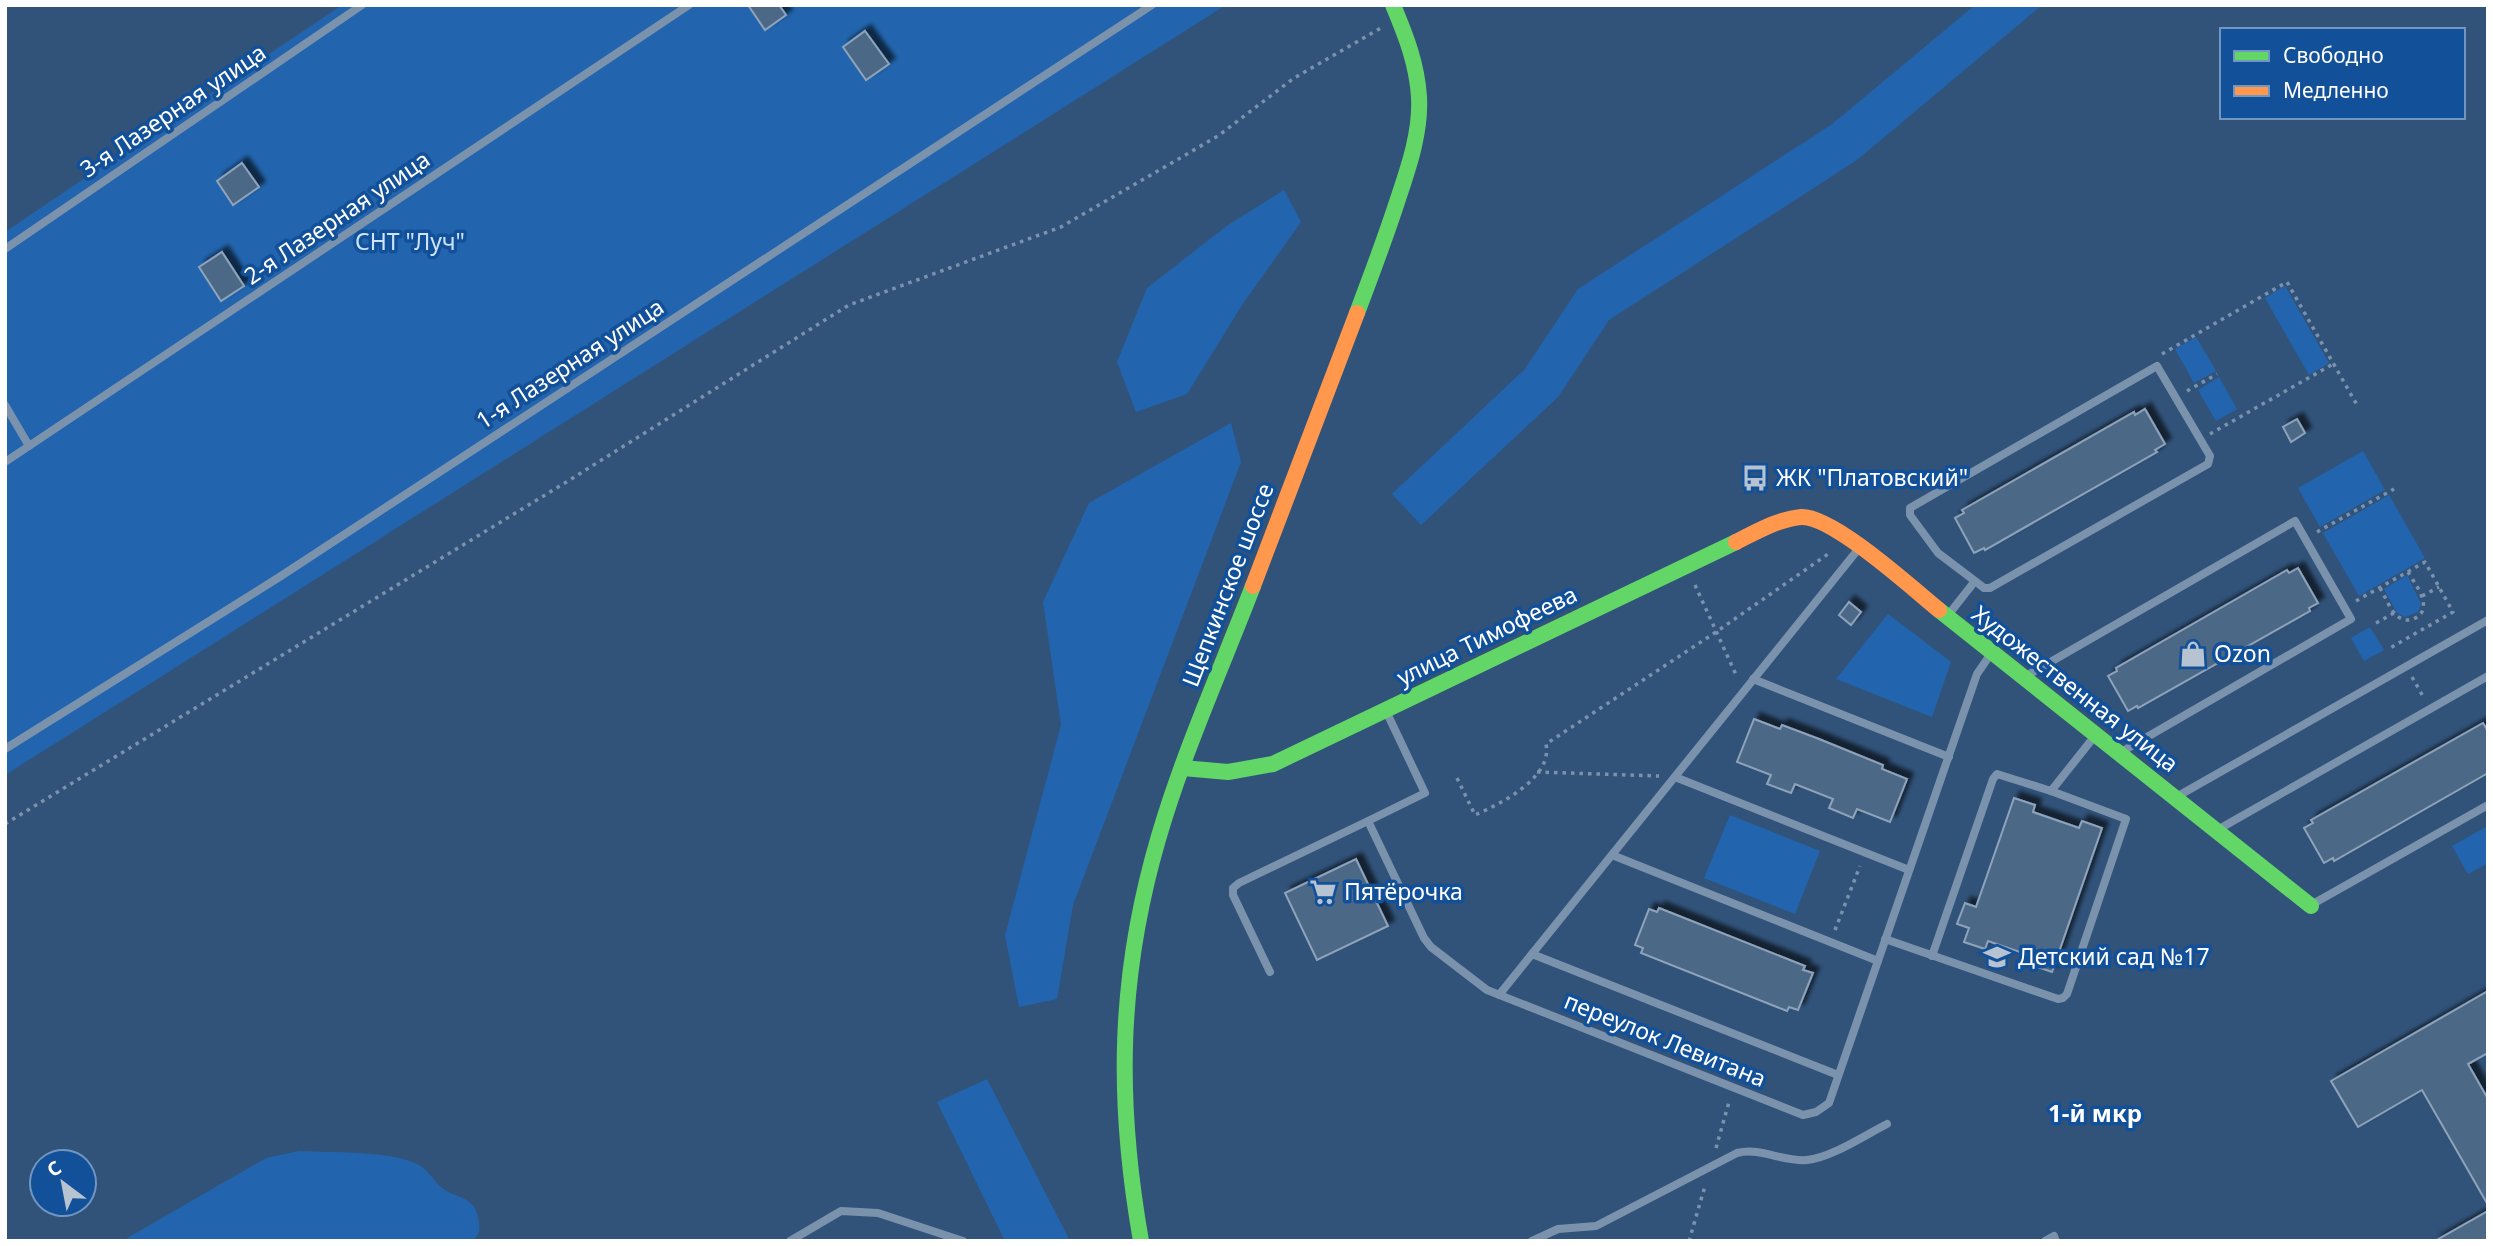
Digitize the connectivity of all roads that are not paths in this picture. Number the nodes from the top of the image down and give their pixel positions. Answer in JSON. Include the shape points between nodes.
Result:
{"nodes":[{"id":1,"x":362,"y":5,"type":"edge"},
{"id":2,"x":690,"y":5,"type":"edge"},
{"id":3,"x":1152,"y":5,"type":"edge"},
{"id":4,"x":1396,"y":11,"type":"edge"},
{"id":5,"x":5,"y":249,"type":"edge"},
{"id":6,"x":5,"y":405,"type":"edge"},
{"id":7,"x":29,"y":446,"type":"junction"},
{"id":8,"x":5,"y":462,"type":"edge"},
{"id":9,"x":1807,"y":515,"type":"joint"},
{"id":10,"x":1855,"y":543,"type":"junction"},
{"id":11,"x":1975,"y":581,"type":"junction"},
{"id":12,"x":1947,"y":617,"type":"junction"},
{"id":13,"x":2488,"y":620,"type":"edge"},
{"id":14,"x":1992,"y":652,"type":"junction"},
{"id":15,"x":2488,"y":676,"type":"edge"},
{"id":16,"x":2024,"y":677,"type":"junction"},
{"id":17,"x":1753,"y":680,"type":"junction"},
{"id":18,"x":1385,"y":710,"type":"junction"},
{"id":19,"x":2096,"y":735,"type":"junction"},
{"id":20,"x":5,"y":749,"type":"edge"},
{"id":21,"x":2119,"y":753,"type":"junction"},
{"id":22,"x":1949,"y":757,"type":"junction"},
{"id":23,"x":1183,"y":768,"type":"junction"},
{"id":24,"x":1675,"y":777,"type":"junction"},
{"id":25,"x":2051,"y":791,"type":"junction"},
{"id":26,"x":2175,"y":798,"type":"junction"},
{"id":27,"x":2488,"y":805,"type":"edge"},
{"id":28,"x":1368,"y":821,"type":"junction"},
{"id":29,"x":2216,"y":830,"type":"junction"},
{"id":30,"x":1612,"y":855,"type":"junction"},
{"id":31,"x":1909,"y":870,"type":"junction"},
{"id":32,"x":2311,"y":906,"type":"joint"},
{"id":33,"x":1885,"y":939,"type":"junction"},
{"id":34,"x":1532,"y":954,"type":"junction"},
{"id":35,"x":1931,"y":956,"type":"junction"},
{"id":36,"x":1878,"y":961,"type":"junction"},
{"id":37,"x":1270,"y":972,"type":"dead end"},
{"id":38,"x":1499,"y":995,"type":"junction"},
{"id":39,"x":1838,"y":1075,"type":"junction"},
{"id":40,"x":1887,"y":1124,"type":"dead end"},
{"id":41,"x":963,"y":1240,"type":"edge"},
{"id":42,"x":790,"y":1241,"type":"edge"},
{"id":43,"x":1141,"y":1241,"type":"edge"},
{"id":44,"x":1532,"y":1241,"type":"edge"},
{"id":45,"x":2045,"y":1241,"type":"edge"},
{"id":46,"x":2056,"y":1241,"type":"edge"}],
"edges":[{"from":1,"to":5,"type":"lane","name":"3-я Лазерная улица"},
{"from":2,"to":7,"type":"lane","name":"2-я Лазерная улица"},
{"from":3,"to":20,"type":"lane","name":"1-я Лазерная улица","via":[[281,576]]},
{"from":4,"to":23,"type":"street","name":"Щепкинское шоссе","via":[[1410,45],[1419,100],[1401,197]]},
{"from":6,"to":7,"type":"lane"},
{"from":7,"to":8,"type":"lane","name":"2-я Лазерная улица"},
{"from":9,"to":10,"type":"street","name":"Художественная улица","via":[[1821,519]]},
{"from":9,"to":18,"type":"street","name":"улица Тимофеева","via":[[1767,527]]},
{"from":10,"to":12,"type":"street","name":"Художественная улица"},
{"from":10,"to":17,"type":"lane"},
{"from":11,"to":11,"type":"lane","via":[[1938,553],[1910,515],[1910,508],[2157,366],[2211,460],[1990,588]]},
{"from":11,"to":12,"type":"lane"},
{"from":12,"to":14,"type":"street","name":"Художественная улица"},
{"from":13,"to":26,"type":"lane"},
{"from":14,"to":16,"type":"street","name":"Художественная улица"},
{"from":14,"to":22,"type":"lane","via":[[1977,674]]},
{"from":15,"to":29,"type":"lane"},
{"from":16,"to":19,"type":"street","name":"Художественная улица"},
{"from":16,"to":21,"type":"lane","via":[[2295,521],[2351,619]]},
{"from":17,"to":22,"type":"lane"},
{"from":17,"to":24,"type":"lane"},
{"from":18,"to":23,"type":"street","name":"улица Тимофеева","via":[[1250,771],[1217,774]]},
{"from":18,"to":28,"type":"lane","via":[[1425,793]]},
{"from":19,"to":21,"type":"street","name":"Художественная улица"},
{"from":19,"to":25,"type":"lane"},
{"from":21,"to":26,"type":"street","name":"Художественная улица"},
{"from":22,"to":31,"type":"lane"},
{"from":23,"to":43,"type":"street","name":"Щепкинское шоссе","via":[[1144,892],[1126,1001],[1124,1123]]},
{"from":24,"to":30,"type":"lane"},
{"from":24,"to":31,"type":"lane"},
{"from":25,"to":35,"type":"lane","via":[[2002,774],[1993,779]]},
{"from":25,"to":35,"type":"lane","via":[[2123,816],[2127,822],[2067,994],[2058,999]]},
{"from":26,"to":29,"type":"street","name":"Художественная улица"},
{"from":27,"to":32,"type":"lane"},
{"from":28,"to":37,"type":"lane","via":[[1233,888]]},
{"from":28,"to":38,"type":"lane","name":"переулок Левитана","via":[[1428,943]]},
{"from":29,"to":32,"type":"street","name":"Художественная улица"},
{"from":30,"to":34,"type":"lane"},
{"from":30,"to":36,"type":"lane"},
{"from":31,"to":33,"type":"lane"},
{"from":33,"to":35,"type":"lane"},
{"from":33,"to":36,"type":"lane"},
{"from":34,"to":38,"type":"lane"},
{"from":34,"to":39,"type":"lane"},
{"from":36,"to":39,"type":"lane"},
{"from":38,"to":39,"type":"lane","name":"переулок Левитана","via":[[1803,1115],[1829,1103]]},
{"from":40,"to":44,"type":"lane","via":[[1810,1160],[1785,1160],[1749,1150],[1737,1153],[1596,1226],[1558,1229]]},
{"from":41,"to":42,"type":"lane","via":[[878,1213],[841,1211]]},
{"from":45,"to":46,"type":"lane","via":[[2054,1236]]}]}
